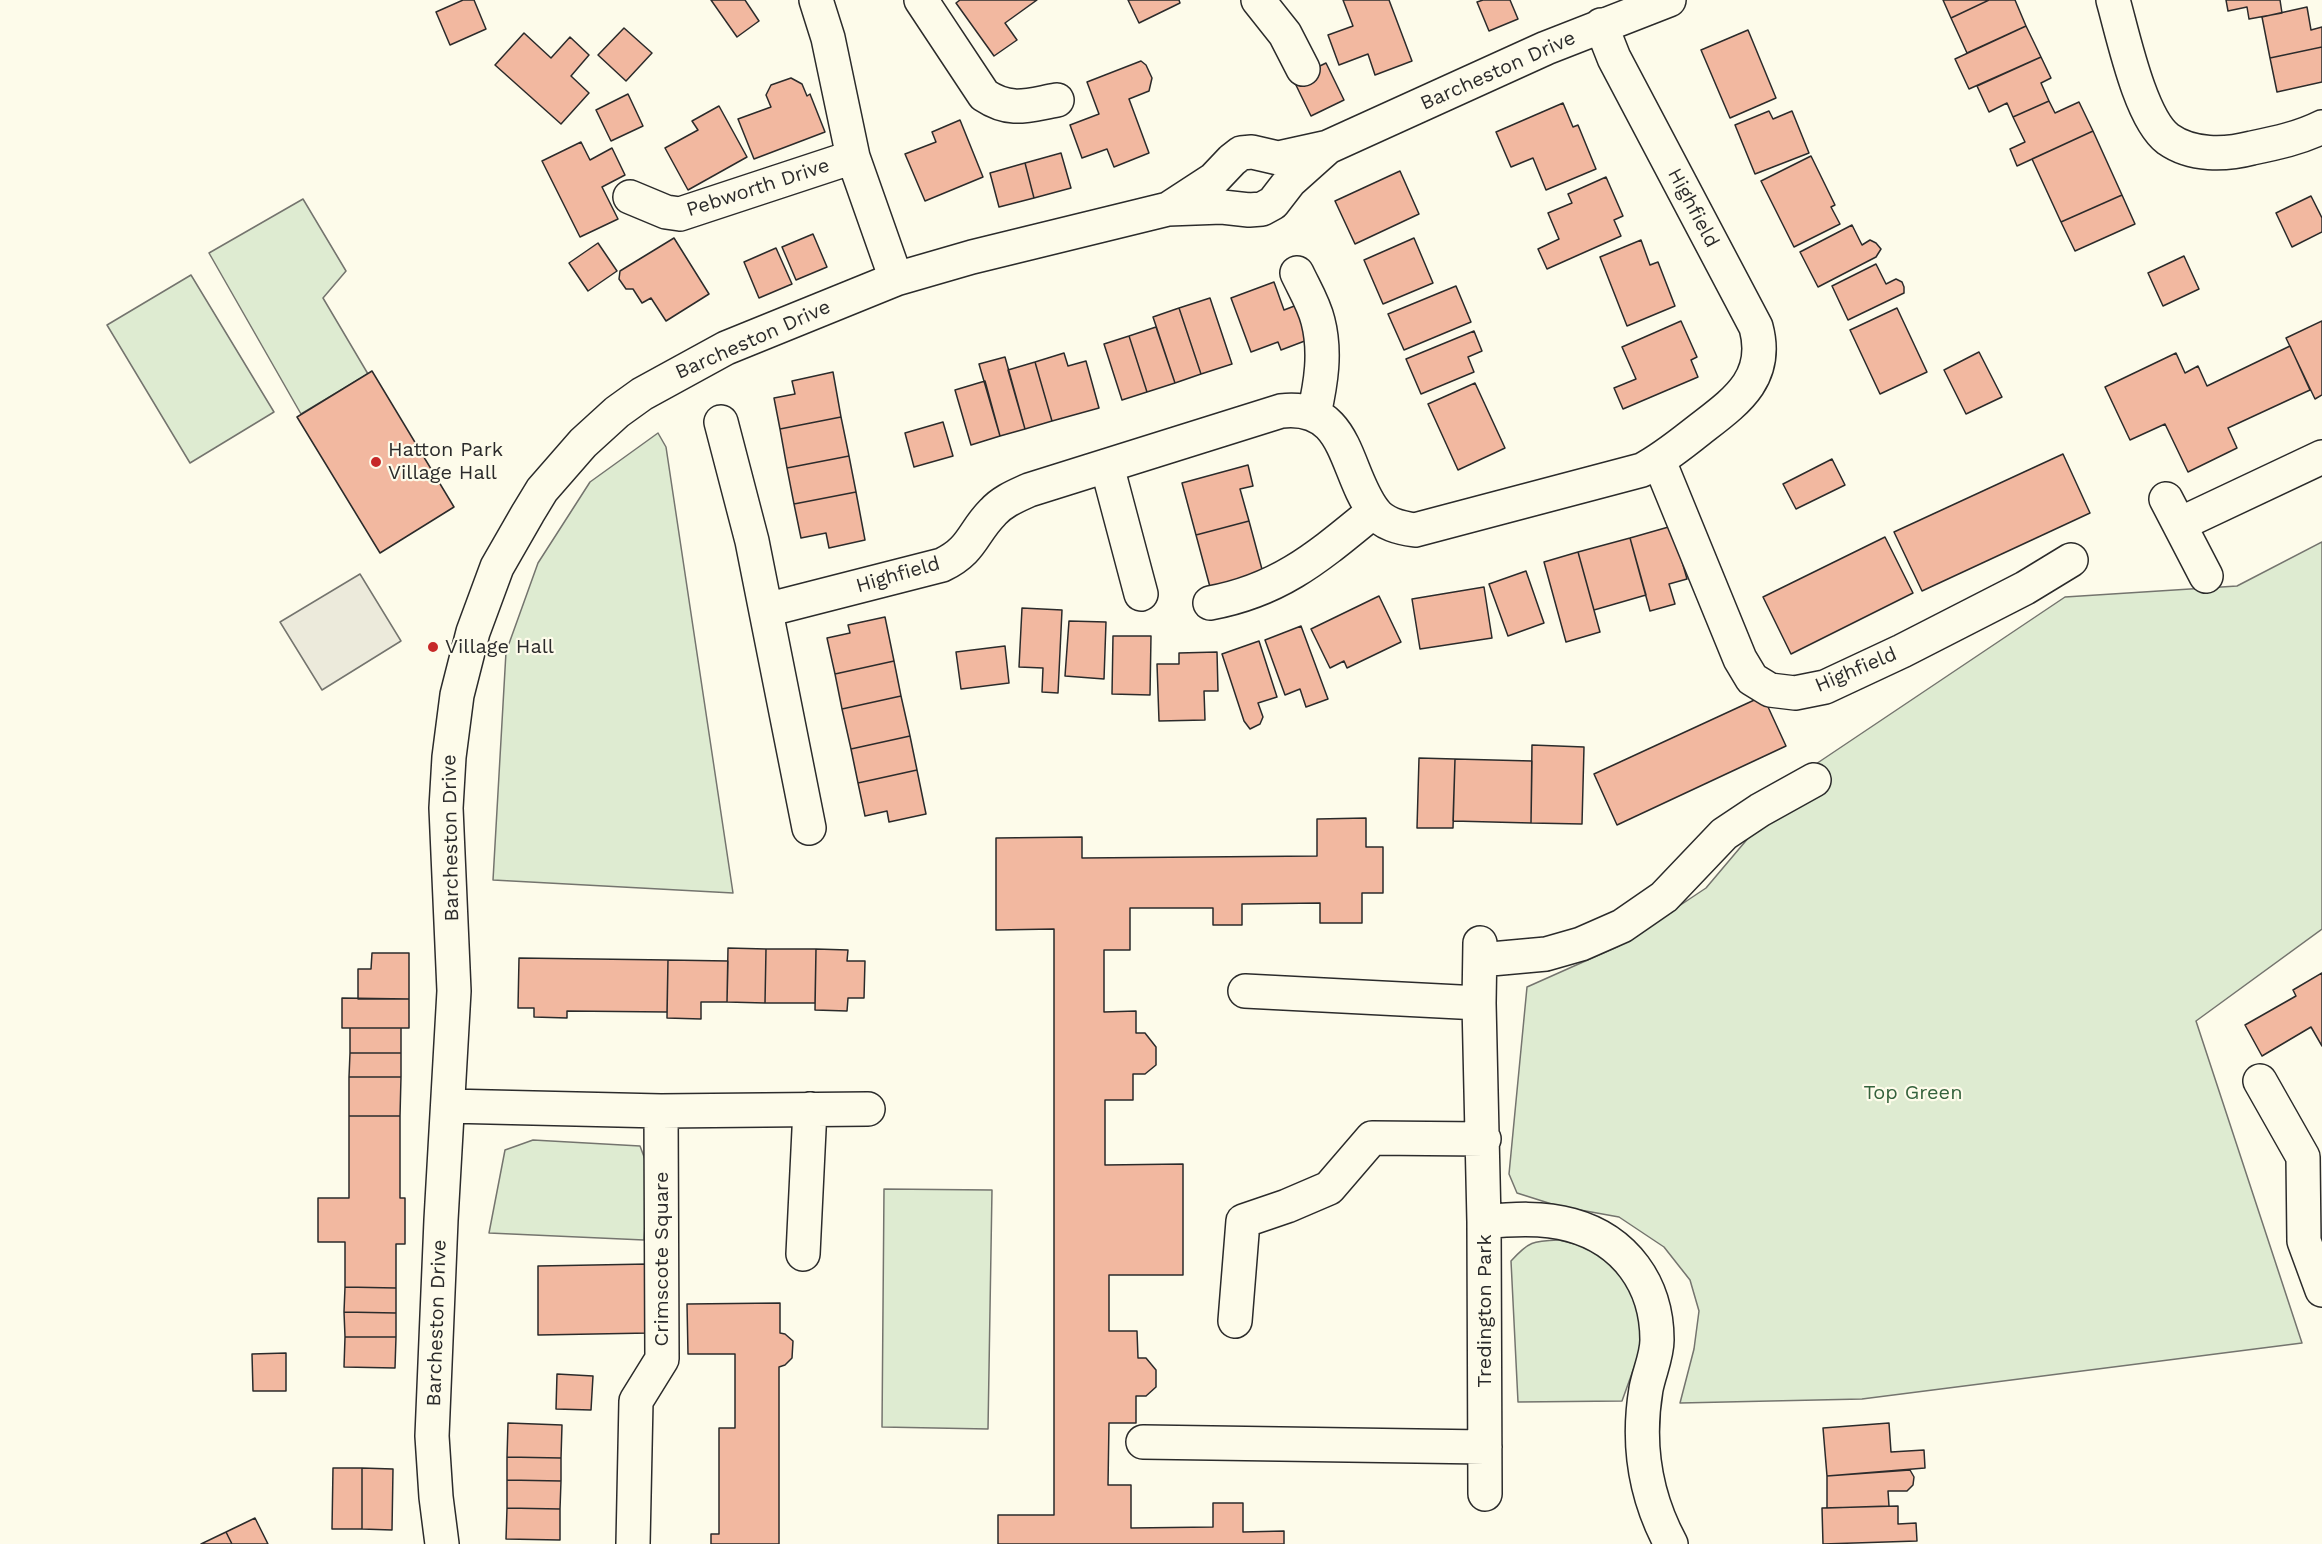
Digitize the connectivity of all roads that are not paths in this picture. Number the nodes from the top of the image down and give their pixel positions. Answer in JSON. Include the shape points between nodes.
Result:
{"nodes":[{"id":1,"x":921,"y":0,"type":"edge"},
{"id":2,"x":1258,"y":0,"type":"edge"},
{"id":3,"x":1669,"y":0,"type":"edge"},
{"id":4,"x":2113,"y":0,"type":"edge"},
{"id":5,"x":820,"y":2,"type":"edge"},
{"id":6,"x":1601,"y":26,"type":"junction"},
{"id":7,"x":1303,"y":69,"type":"dead end"},
{"id":8,"x":1057,"y":100,"type":"dead end"},
{"id":9,"x":2322,"y":127,"type":"edge"},
{"id":10,"x":1328,"y":147,"type":"junction"},
{"id":11,"x":853,"y":157,"type":"junction"},
{"id":12,"x":630,"y":197,"type":"dead end"},
{"id":13,"x":1168,"y":209,"type":"junction"},
{"id":14,"x":1298,"y":273,"type":"dead end"},
{"id":15,"x":896,"y":279,"type":"junction"},
{"id":16,"x":1314,"y":414,"type":"junction"},
{"id":17,"x":721,"y":422,"type":"dead end"},
{"id":18,"x":2322,"y":458,"type":"edge"},
{"id":19,"x":1659,"y":460,"type":"junction"},
{"id":20,"x":1107,"y":466,"type":"junction"},
{"id":21,"x":1374,"y":512,"type":"junction"},
{"id":22,"x":2072,"y":560,"type":"dead end"},
{"id":23,"x":2206,"y":576,"type":"dead end"},
{"id":24,"x":1141,"y":594,"type":"dead end"},
{"id":25,"x":1210,"y":603,"type":"dead end"},
{"id":26,"x":766,"y":610,"type":"junction"},
{"id":27,"x":1814,"y":780,"type":"dead end"},
{"id":28,"x":808,"y":828,"type":"dead end"},
{"id":29,"x":1245,"y":991,"type":"dead end"},
{"id":30,"x":1479,"y":1003,"type":"junction"},
{"id":31,"x":2260,"y":1081,"type":"dead end"},
{"id":32,"x":448,"y":1106,"type":"junction"},
{"id":33,"x":810,"y":1109,"type":"junction"},
{"id":34,"x":868,"y":1109,"type":"dead end"},
{"id":35,"x":662,"y":1111,"type":"junction"},
{"id":36,"x":1484,"y":1139,"type":"junction"},
{"id":37,"x":1484,"y":1222,"type":"junction"},
{"id":38,"x":803,"y":1254,"type":"dead end"},
{"id":39,"x":2322,"y":1290,"type":"edge"},
{"id":40,"x":1235,"y":1321,"type":"dead end"},
{"id":41,"x":1143,"y":1442,"type":"dead end"},
{"id":42,"x":1485,"y":1447,"type":"junction"},
{"id":43,"x":1485,"y":1494,"type":"dead end"},
{"id":44,"x":442,"y":1544,"type":"edge"},
{"id":45,"x":633,"y":1544,"type":"edge"},
{"id":46,"x":1671,"y":1544,"type":"edge"}],
"edges":[{"from":1,"to":8,"type":"street","via":[[984,94],[997,103],[1015,107]]},
{"from":2,"to":7,"type":"street","via":[[1285,34]]},
{"from":3,"to":6,"type":"street","name":"Barcheston Drive"},
{"from":4,"to":9,"type":"street","via":[[2141,96],[2152,120],[2175,143],[2202,152],[2227,153],[2294,138]]},
{"from":5,"to":11,"type":"street","name":"Pebworth Drive"},
{"from":6,"to":10,"type":"street","name":"Barcheston Drive"},
{"from":6,"to":19,"type":"street","name":"Highfield","via":[[1759,338],[1756,369],[1742,395]]},
{"from":10,"to":13,"type":"street","via":[[1278,158],[1241,153],[1214,178]]},
{"from":10,"to":13,"type":"street","via":[[1262,209]]},
{"from":11,"to":12,"type":"street","name":"Pebworth Drive","via":[[680,214]]},
{"from":11,"to":15,"type":"street","name":"Pebworth Drive"},
{"from":13,"to":15,"type":"street","name":"Barcheston Drive"},
{"from":14,"to":16,"type":"street","via":[[1318,319],[1322,347],[1323,374]]},
{"from":15,"to":32,"type":"street","name":"Barcheston Drive","via":[[726,348],[642,394],[583,443],[542,490],[504,551],[473,632],[452,721],[446,808],[453,992]]},
{"from":16,"to":20,"type":"street","name":"Highfield","via":[[1281,411]]},
{"from":16,"to":21,"type":"street","via":[[1341,440]]},
{"from":17,"to":26,"type":"street"},
{"from":18,"to":23,"type":"street","via":[[2173,512]]},
{"from":19,"to":21,"type":"street","name":"Highfield","via":[[1642,470],[1415,530],[1393,525]]},
{"from":19,"to":22,"type":"street","name":"Highfield","via":[[1740,660],[1752,679],[1770,690],[1795,693],[1825,687],[1923,641]]},
{"from":20,"to":24,"type":"street"},
{"from":20,"to":26,"type":"street","name":"Highfield","via":[[1008,500],[991,514],[966,550],[942,565]]},
{"from":21,"to":25,"type":"street","via":[[1283,579],[1239,598]]},
{"from":26,"to":28,"type":"street"},
{"from":27,"to":30,"type":"street","via":[[1724,834],[1664,897],[1622,926],[1546,954],[1480,951]]},
{"from":29,"to":30,"type":"street"},
{"from":30,"to":36,"type":"street"},
{"from":31,"to":39,"type":"street","via":[[2303,1157],[2304,1241]]},
{"from":32,"to":35,"type":"street"},
{"from":32,"to":44,"type":"street","name":"Barcheston Drive","via":[[432,1437]]},
{"from":33,"to":34,"type":"street"},
{"from":33,"to":35,"type":"street"},
{"from":33,"to":38,"type":"street"},
{"from":35,"to":45,"type":"street","name":"Crimscote Square","via":[[662,1359],[636,1401]]},
{"from":36,"to":37,"type":"street"},
{"from":36,"to":40,"type":"street","via":[[1372,1138],[1329,1188],[1243,1221]]},
{"from":37,"to":42,"type":"street","name":"Tredington Park"},
{"from":37,"to":46,"type":"street","name":"Tredington Park","via":[[1571,1224],[1608,1242],[1636,1267],[1649,1294],[1657,1327],[1642,1418],[1645,1466],[1655,1509]]},
{"from":41,"to":42,"type":"street"},
{"from":42,"to":43,"type":"street","name":"Tredington Park"}]}
